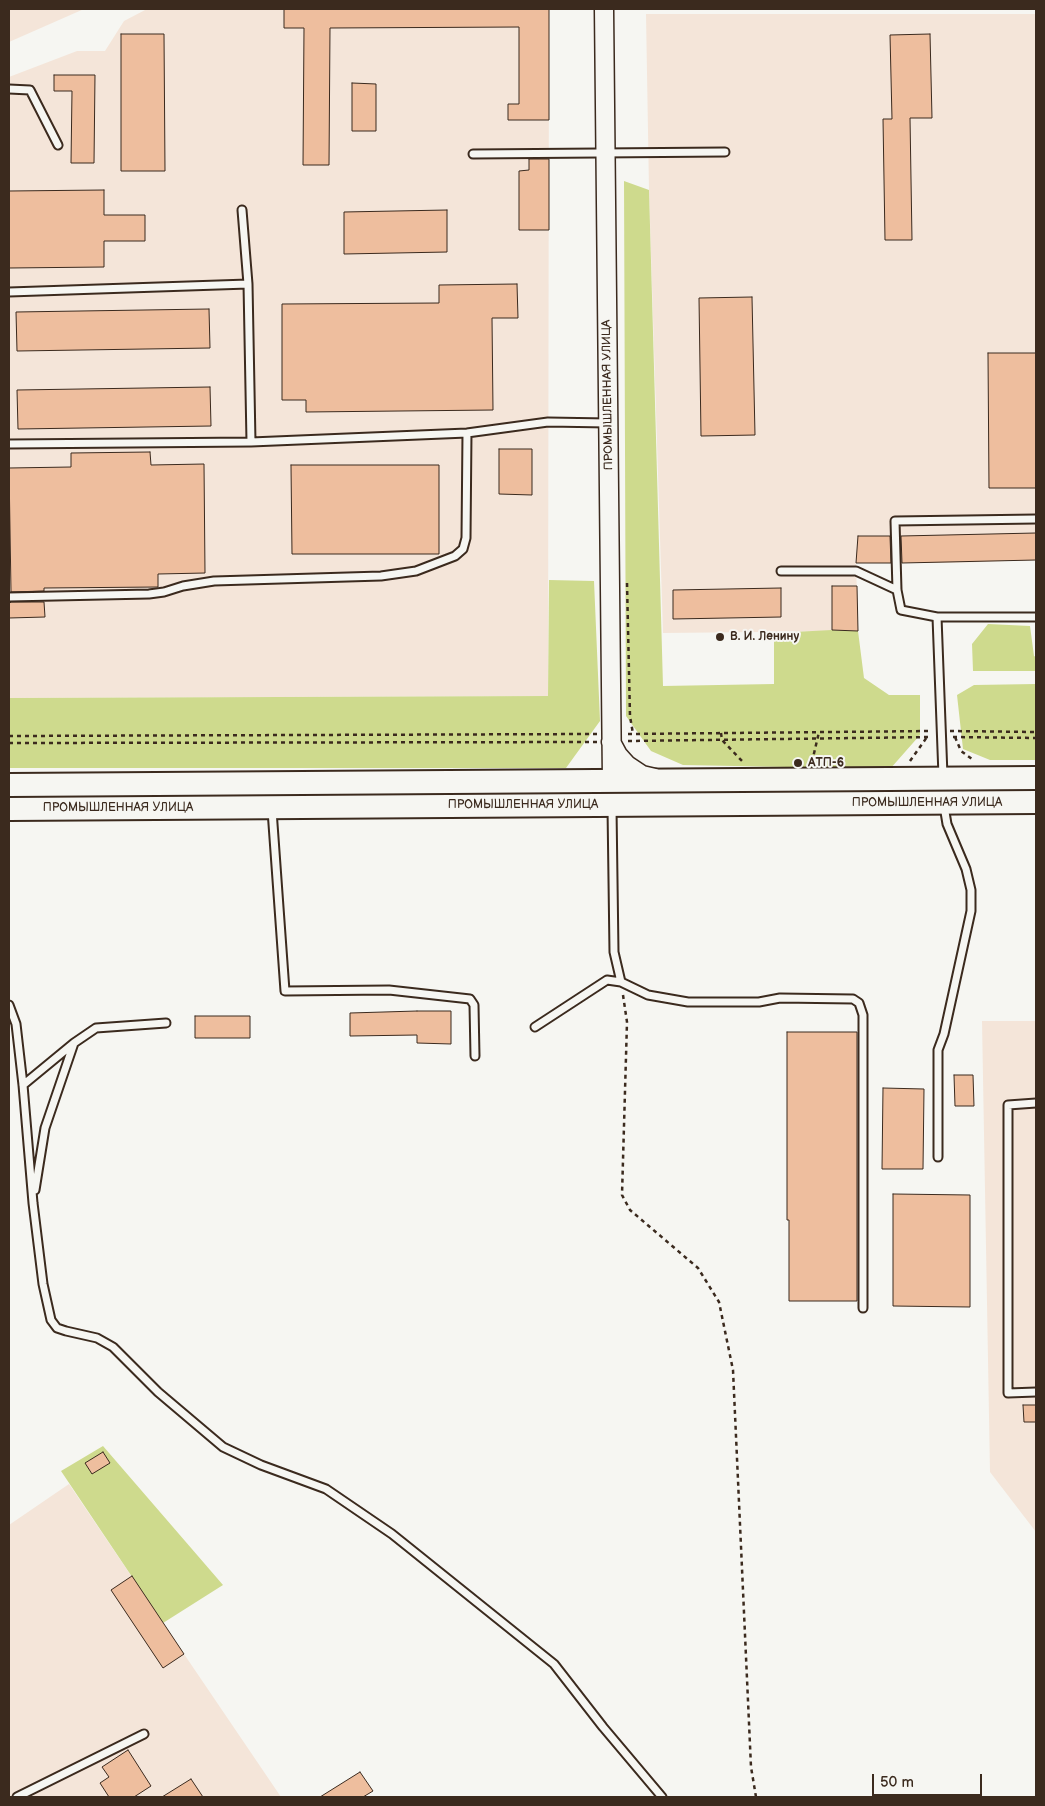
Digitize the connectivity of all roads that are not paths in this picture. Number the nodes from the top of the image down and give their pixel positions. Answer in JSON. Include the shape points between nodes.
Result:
{"nodes":[{"id":1,"x":604,"y":9,"type":"edge"},
{"id":2,"x":9,"y":89,"type":"edge"},
{"id":3,"x":58,"y":145,"type":"dead end"},
{"id":4,"x":606,"y":152,"type":"junction"},
{"id":5,"x":725,"y":152,"type":"dead end"},
{"id":6,"x":473,"y":154,"type":"dead end"},
{"id":7,"x":242,"y":210,"type":"dead end"},
{"id":8,"x":248,"y":284,"type":"junction"},
{"id":9,"x":9,"y":292,"type":"edge"},
{"id":10,"x":608,"y":423,"type":"junction"},
{"id":11,"x":467,"y":433,"type":"junction"},
{"id":12,"x":251,"y":442,"type":"junction"},
{"id":13,"x":9,"y":444,"type":"edge"},
{"id":14,"x":1036,"y":519,"type":"edge"},
{"id":15,"x":781,"y":571,"type":"dead end"},
{"id":16,"x":897,"y":590,"type":"junction"},
{"id":17,"x":9,"y":596,"type":"edge"},
{"id":18,"x":937,"y":617,"type":"junction"},
{"id":19,"x":1036,"y":617,"type":"edge"},
{"id":20,"x":611,"y":738,"type":"junction"},
{"id":21,"x":943,"y":778,"type":"junction"},
{"id":22,"x":1036,"y":778,"type":"edge"},
{"id":23,"x":661,"y":780,"type":"junction"},
{"id":24,"x":612,"y":781,"type":"junction"},
{"id":25,"x":272,"y":783,"type":"junction"},
{"id":26,"x":9,"y":785,"type":"edge"},
{"id":27,"x":1036,"y":802,"type":"edge"},
{"id":28,"x":943,"y":803,"type":"junction"},
{"id":29,"x":612,"y":805,"type":"junction"},
{"id":30,"x":272,"y":807,"type":"junction"},
{"id":31,"x":9,"y":809,"type":"edge"},
{"id":32,"x":621,"y":982,"type":"junction"},
{"id":33,"x":9,"y":1005,"type":"edge"},
{"id":34,"x":166,"y":1023,"type":"dead end"},
{"id":35,"x":535,"y":1027,"type":"dead end"},
{"id":36,"x":74,"y":1043,"type":"junction"},
{"id":37,"x":475,"y":1056,"type":"dead end"},
{"id":38,"x":23,"y":1085,"type":"junction"},
{"id":39,"x":1036,"y":1103,"type":"edge"},
{"id":40,"x":938,"y":1157,"type":"dead end"},
{"id":41,"x":32,"y":1203,"type":"junction"},
{"id":42,"x":863,"y":1308,"type":"dead end"},
{"id":43,"x":1036,"y":1392,"type":"edge"},
{"id":44,"x":144,"y":1734,"type":"dead end"},
{"id":45,"x":17,"y":1797,"type":"edge"},
{"id":46,"x":662,"y":1797,"type":"edge"}],
"edges":[{"from":1,"to":4,"type":"street","name":"ПРОМЫШЛЕННАЯ УЛИЦА"},
{"from":2,"to":3,"type":"lane","via":[[30,90]]},
{"from":4,"to":5,"type":"lane"},
{"from":4,"to":6,"type":"lane"},
{"from":4,"to":10,"type":"street","name":"ПРОМЫШЛЕННАЯ УЛИЦА"},
{"from":7,"to":8,"type":"lane"},
{"from":8,"to":9,"type":"lane"},
{"from":8,"to":12,"type":"lane"},
{"from":10,"to":11,"type":"lane","via":[[548,422]]},
{"from":10,"to":20,"type":"street","name":"ПРОМЫШЛЕННАЯ УЛИЦА"},
{"from":11,"to":12,"type":"lane"},
{"from":11,"to":17,"type":"lane","via":[[466,538],[463,549],[454,556],[416,571],[381,576],[214,581],[149,594]]},
{"from":12,"to":13,"type":"lane"},
{"from":14,"to":16,"type":"lane","via":[[895,521]]},
{"from":15,"to":16,"type":"lane","via":[[856,571]]},
{"from":16,"to":18,"type":"lane","via":[[901,610]]},
{"from":18,"to":19,"type":"lane"},
{"from":18,"to":21,"type":"lane"},
{"from":20,"to":23,"type":"street","via":[[618,755],[627,765]]},
{"from":20,"to":24,"type":"street","name":"ПРОМЫШЛЕННАЯ УЛИЦА"},
{"from":21,"to":22,"type":"main road","name":"ПРОМЫШЛЕННАЯ УЛИЦА"},
{"from":21,"to":23,"type":"main road","name":"ПРОМЫШЛЕННАЯ УЛИЦА"},
{"from":21,"to":28,"type":"main road"},
{"from":23,"to":24,"type":"main road","name":"ПРОМЫШЛЕННАЯ УЛИЦА"},
{"from":24,"to":25,"type":"main road","name":"ПРОМЫШЛЕННАЯ УЛИЦА"},
{"from":24,"to":29,"type":"main road"},
{"from":25,"to":26,"type":"main road","name":"ПРОМЫШЛЕННАЯ УЛИЦА"},
{"from":25,"to":30,"type":"main road"},
{"from":27,"to":28,"type":"main road","name":"ПРОМЫШЛЕННАЯ УЛИЦА"},
{"from":28,"to":29,"type":"main road","name":"ПРОМЫШЛЕННАЯ УЛИЦА"},
{"from":28,"to":40,"type":"lane","via":[[947,824],[966,870],[971,890],[971,911],[938,1050]]},
{"from":29,"to":30,"type":"main road","name":"ПРОМЫШЛЕННАЯ УЛИЦА"},
{"from":29,"to":32,"type":"lane","via":[[614,952]]},
{"from":30,"to":31,"type":"main road","name":"ПРОМЫШЛЕННАЯ УЛИЦА"},
{"from":30,"to":37,"type":"lane","via":[[285,991],[389,990],[470,999],[474,1004]]},
{"from":32,"to":35,"type":"lane","via":[[607,980]]},
{"from":32,"to":42,"type":"lane","via":[[648,995],[688,1002],[759,1002],[780,998],[852,999],[859,1003],[863,1016]]},
{"from":33,"to":38,"type":"lane","via":[[16,1024]]},
{"from":34,"to":36,"type":"lane","via":[[96,1028]]},
{"from":36,"to":38,"type":"lane"},
{"from":36,"to":41,"type":"lane","via":[[45,1128]]},
{"from":38,"to":41,"type":"lane"},
{"from":39,"to":43,"type":"lane","via":[[1008,1105],[1008,1393]]},
{"from":41,"to":46,"type":"lane","via":[[42,1284],[51,1320],[58,1328],[97,1338],[112,1347],[158,1392],[223,1447],[326,1489],[392,1534],[554,1664]]},
{"from":44,"to":45,"type":"lane"}]}
